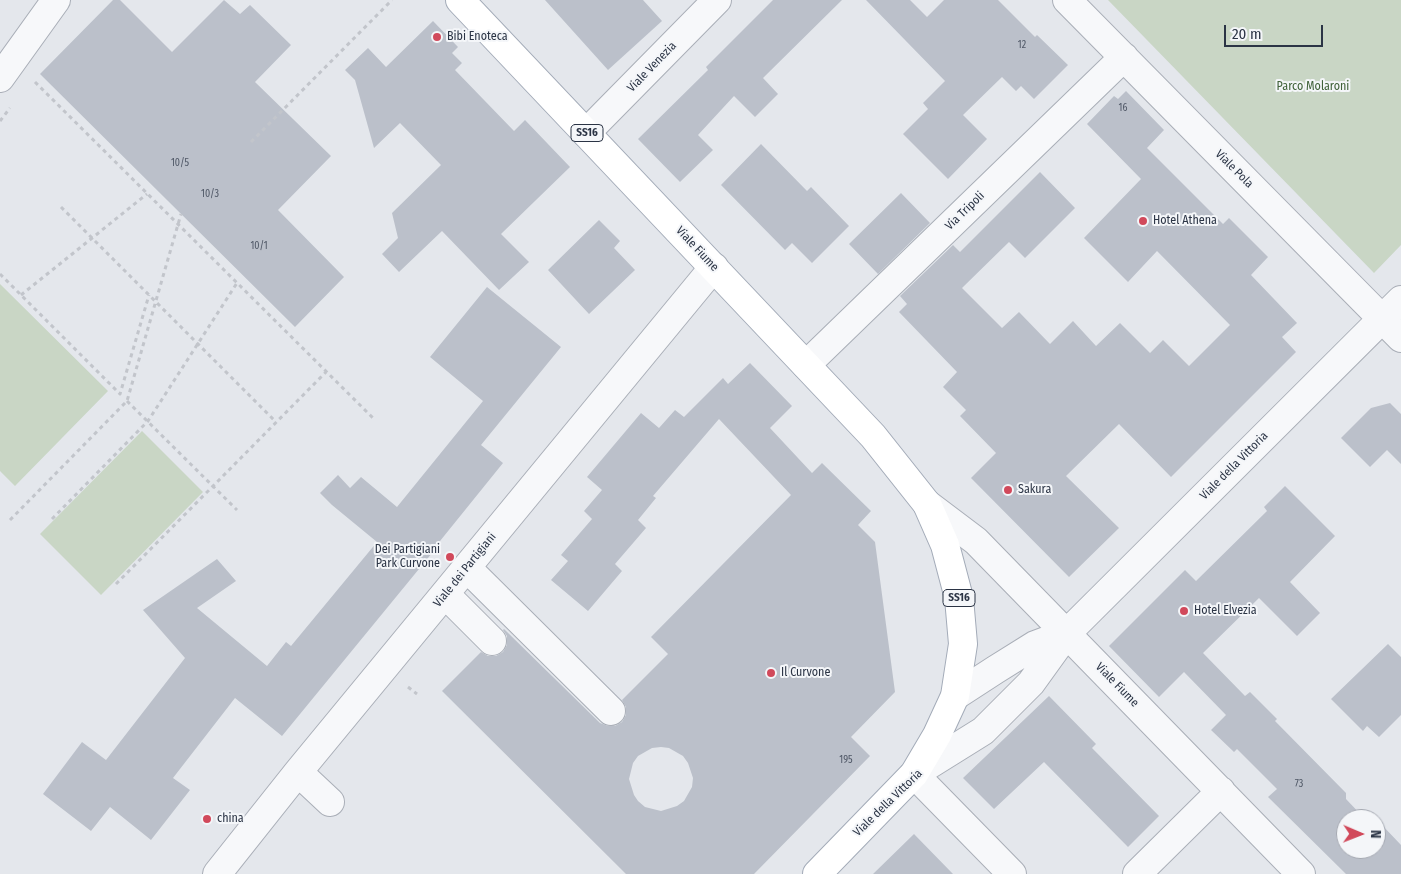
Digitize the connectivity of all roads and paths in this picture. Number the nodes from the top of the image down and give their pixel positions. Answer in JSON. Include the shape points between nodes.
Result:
{"nodes":[{"id":1,"x":56,"y":0,"type":"edge"},
{"id":2,"x":392,"y":0,"type":"edge"},
{"id":3,"x":460,"y":0,"type":"edge"},
{"id":4,"x":717,"y":0,"type":"edge"},
{"id":5,"x":1067,"y":0,"type":"edge"},
{"id":6,"x":1124,"y":57,"type":"junction"},
{"id":7,"x":6,"y":69,"type":"edge"},
{"id":8,"x":586,"y":133,"type":"junction"},
{"id":9,"x":251,"y":142,"type":"dead end"},
{"id":10,"x":147,"y":194,"type":"junction"},
{"id":11,"x":60,"y":207,"type":"dead end"},
{"id":12,"x":181,"y":214,"type":"dead end"},
{"id":13,"x":178,"y":225,"type":"junction"},
{"id":14,"x":91,"y":238,"type":"junction"},
{"id":15,"x":714,"y":267,"type":"junction"},
{"id":16,"x":0,"y":274,"type":"edge"},
{"id":17,"x":237,"y":283,"type":"junction"},
{"id":18,"x":21,"y":295,"type":"junction"},
{"id":19,"x":149,"y":295,"type":"junction"},
{"id":20,"x":155,"y":302,"type":"junction"},
{"id":21,"x":1391,"y":309,"type":"edge"},
{"id":22,"x":1401,"y":338,"type":"edge"},
{"id":23,"x":197,"y":344,"type":"junction"},
{"id":24,"x":806,"y":365,"type":"junction"},
{"id":25,"x":326,"y":372,"type":"junction"},
{"id":26,"x":127,"y":401,"type":"junction"},
{"id":27,"x":373,"y":418,"type":"dead end"},
{"id":28,"x":148,"y":421,"type":"junction"},
{"id":29,"x":276,"y":422,"type":"junction"},
{"id":30,"x":213,"y":486,"type":"junction"},
{"id":31,"x":927,"y":504,"type":"junction"},
{"id":32,"x":237,"y":510,"type":"dead end"},
{"id":33,"x":52,"y":519,"type":"dead end"},
{"id":34,"x":10,"y":520,"type":"dead end"},
{"id":35,"x":466,"y":568,"type":"junction"},
{"id":36,"x":116,"y":584,"type":"dead end"},
{"id":37,"x":445,"y":594,"type":"junction"},
{"id":38,"x":1067,"y":633,"type":"junction"},
{"id":39,"x":492,"y":641,"type":"dead end"},
{"id":40,"x":405,"y":684,"type":"dead end"},
{"id":41,"x":417,"y":694,"type":"dead end"},
{"id":42,"x":956,"y":696,"type":"junction"},
{"id":43,"x":612,"y":711,"type":"dead end"},
{"id":44,"x":298,"y":772,"type":"junction"},
{"id":45,"x":914,"y":774,"type":"junction"},
{"id":46,"x":1221,"y":791,"type":"junction"},
{"id":47,"x":330,"y":802,"type":"dead end"},
{"id":48,"x":217,"y":874,"type":"edge"},
{"id":49,"x":817,"y":874,"type":"edge"},
{"id":50,"x":1012,"y":874,"type":"edge"},
{"id":51,"x":1137,"y":874,"type":"edge"},
{"id":52,"x":1301,"y":874,"type":"edge"}],
"edges":[{"from":1,"to":7,"type":"street"},
{"from":2,"to":9,"type":"path"},
{"from":3,"to":8,"type":"main road","name":"Viale Fiume","number":"SS16"},
{"from":4,"to":8,"type":"street","name":"Viale Venezia"},
{"from":5,"to":6,"type":"street","name":"Viale Pola"},
{"from":6,"to":21,"type":"street","name":"Viale Pola"},
{"from":6,"to":24,"type":"street","name":"Via Tripoli"},
{"from":7,"to":10,"type":"path"},
{"from":8,"to":15,"type":"main road","name":"Viale Fiume","number":"SS16"},
{"from":10,"to":13,"type":"path"},
{"from":10,"to":14,"type":"path"},
{"from":11,"to":14,"type":"path"},
{"from":12,"to":13,"type":"path"},
{"from":13,"to":17,"type":"path"},
{"from":13,"to":20,"type":"path"},
{"from":14,"to":18,"type":"path"},
{"from":14,"to":19,"type":"path"},
{"from":15,"to":24,"type":"main road","name":"Viale Fiume","number":"SS16"},
{"from":15,"to":35,"type":"street","name":"Viale dei Partigiani"},
{"from":16,"to":18,"type":"path"},
{"from":17,"to":23,"type":"path"},
{"from":17,"to":25,"type":"path"},
{"from":18,"to":19,"type":"path","via":[[120,394]]},
{"from":19,"to":20,"type":"path"},
{"from":20,"to":23,"type":"path"},
{"from":20,"to":26,"type":"path"},
{"from":21,"to":22,"type":"street","name":"Viale Pola"},
{"from":21,"to":38,"type":"street","name":"Viale della Vittoria"},
{"from":23,"to":28,"type":"path"},
{"from":23,"to":29,"type":"path"},
{"from":24,"to":31,"type":"main road","name":"Viale Fiume","number":"SS16","via":[[873,436]]},
{"from":25,"to":27,"type":"path"},
{"from":25,"to":29,"type":"path"},
{"from":26,"to":28,"type":"path"},
{"from":26,"to":34,"type":"path"},
{"from":28,"to":30,"type":"path"},
{"from":28,"to":33,"type":"path"},
{"from":29,"to":30,"type":"path"},
{"from":30,"to":32,"type":"path"},
{"from":30,"to":36,"type":"path"},
{"from":31,"to":38,"type":"street","name":"Viale Fiume","via":[[976,541]]},
{"from":31,"to":42,"type":"main road","name":"Viale Fiume","number":"SS16","via":[[945,545],[959,598],[963,644]]},
{"from":35,"to":37,"type":"street","name":"Viale dei Partigiani"},
{"from":35,"to":43,"type":"street"},
{"from":37,"to":39,"type":"street"},
{"from":37,"to":44,"type":"street","name":"Viale dei Partigiani"},
{"from":38,"to":42,"type":"street","name":"Viale della Vittoria","via":[[1035,645]]},
{"from":38,"to":45,"type":"street","name":"Viale della Vittoria","via":[[1031,682],[983,731]]},
{"from":38,"to":46,"type":"street","name":"Viale Fiume"},
{"from":40,"to":41,"type":"path"},
{"from":42,"to":45,"type":"main road","name":"Viale Fiume","number":"SS16"},
{"from":44,"to":47,"type":"street"},
{"from":44,"to":48,"type":"street","name":"Viale dei Partigiani"},
{"from":45,"to":49,"type":"main road","name":"Viale della Vittoria","number":"SS16"},
{"from":45,"to":50,"type":"street"},
{"from":46,"to":51,"type":"street"},
{"from":46,"to":52,"type":"street","name":"Viale Fiume"}]}
